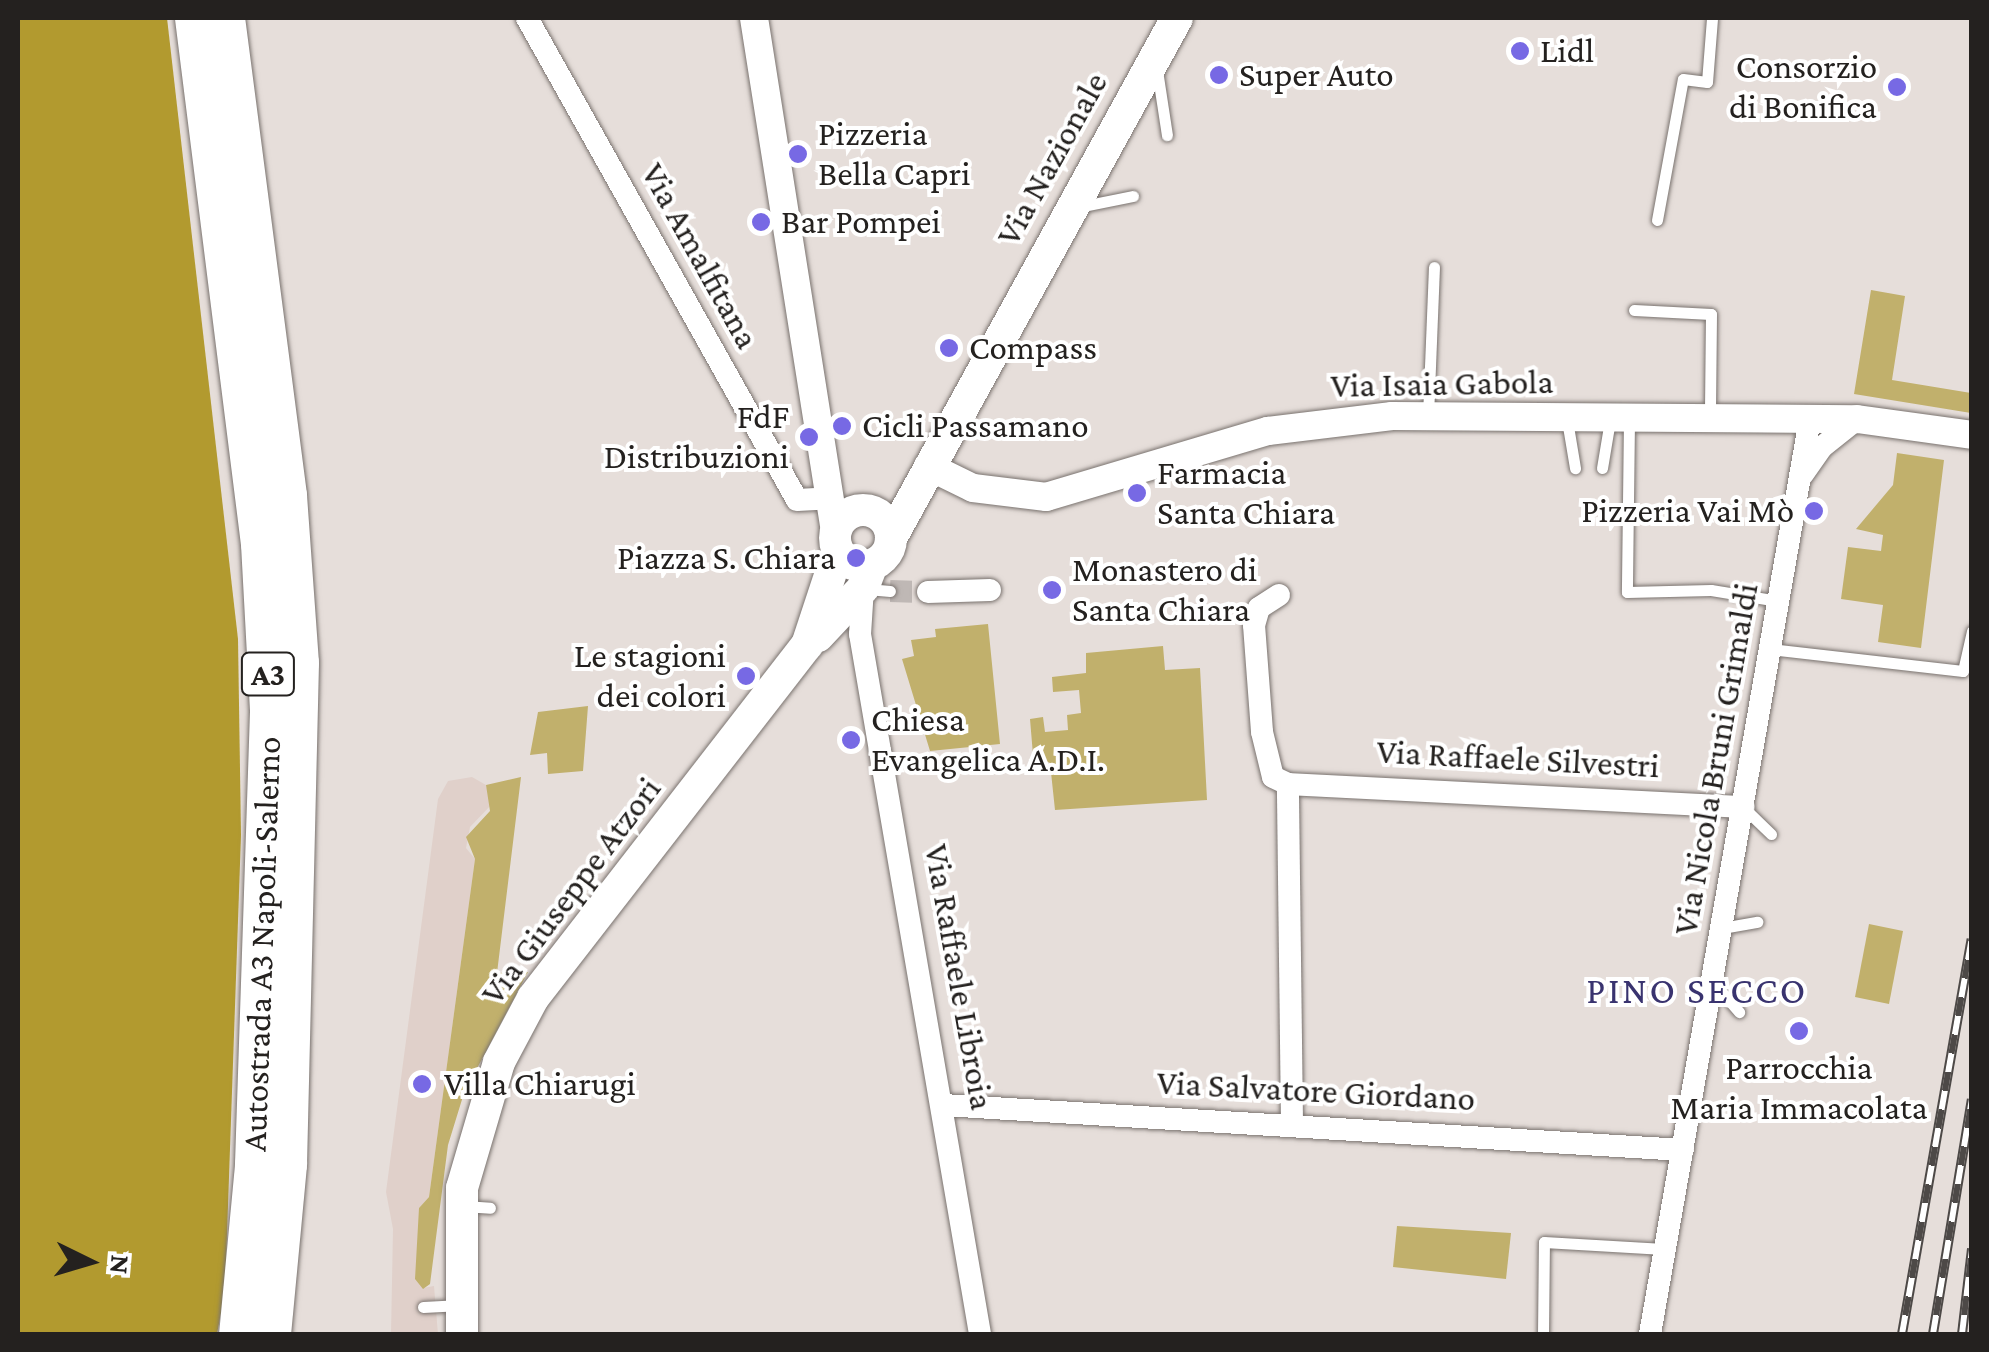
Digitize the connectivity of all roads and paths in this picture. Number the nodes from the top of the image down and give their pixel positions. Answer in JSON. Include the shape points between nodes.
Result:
{"nodes":[{"id":1,"x":195,"y":18,"type":"edge"},
{"id":2,"x":225,"y":18,"type":"edge"},
{"id":3,"x":527,"y":18,"type":"edge"},
{"id":4,"x":754,"y":18,"type":"edge"},
{"id":5,"x":1177,"y":18,"type":"edge"},
{"id":6,"x":1712,"y":18,"type":"edge"},
{"id":7,"x":1156,"y":56,"type":"junction"},
{"id":8,"x":1167,"y":135,"type":"dead end"},
{"id":9,"x":1133,"y":196,"type":"dead end"},
{"id":10,"x":1070,"y":209,"type":"junction"},
{"id":11,"x":1656,"y":220,"type":"dead end"},
{"id":12,"x":1434,"y":267,"type":"dead end"},
{"id":13,"x":1025,"y":288,"type":"joint"},
{"id":14,"x":1634,"y":310,"type":"dead end"},
{"id":15,"x":1428,"y":416,"type":"junction"},
{"id":16,"x":1857,"y":419,"type":"junction"},
{"id":17,"x":1567,"y":420,"type":"junction"},
{"id":18,"x":1619,"y":420,"type":"junction"},
{"id":19,"x":1709,"y":420,"type":"junction"},
{"id":20,"x":1810,"y":420,"type":"junction"},
{"id":21,"x":1972,"y":435,"type":"edge"},
{"id":22,"x":928,"y":466,"type":"junction"},
{"id":23,"x":1575,"y":468,"type":"dead end"},
{"id":24,"x":1602,"y":468,"type":"dead end"},
{"id":25,"x":1797,"y":491,"type":"junction"},
{"id":26,"x":908,"y":498,"type":"junction"},
{"id":27,"x":844,"y":520,"type":"junction"},
{"id":28,"x":879,"y":571,"type":"junction"},
{"id":29,"x":990,"y":590,"type":"dead end"},
{"id":30,"x":928,"y":592,"type":"tunnel mouth"},
{"id":31,"x":1279,"y":595,"type":"dead end"},
{"id":32,"x":1778,"y":601,"type":"junction"},
{"id":33,"x":843,"y":616,"type":"junction"},
{"id":34,"x":1972,"y":631,"type":"edge"},
{"id":35,"x":1770,"y":650,"type":"junction"},
{"id":36,"x":1288,"y":784,"type":"junction"},
{"id":37,"x":1744,"y":807,"type":"junction"},
{"id":38,"x":1771,"y":834,"type":"dead end"},
{"id":39,"x":1757,"y":922,"type":"dead end"},
{"id":40,"x":1722,"y":928,"type":"junction"},
{"id":41,"x":1713,"y":982,"type":"junction"},
{"id":42,"x":1740,"y":1012,"type":"dead end"},
{"id":43,"x":943,"y":1105,"type":"junction"},
{"id":44,"x":1292,"y":1123,"type":"junction"},
{"id":45,"x":1684,"y":1150,"type":"junction"},
{"id":46,"x":1664,"y":1250,"type":"junction"},
{"id":47,"x":423,"y":1307,"type":"dead end"},
{"id":48,"x":461,"y":1320,"type":"edge"},
{"id":49,"x":239,"y":1334,"type":"edge"},
{"id":50,"x":271,"y":1334,"type":"edge"},
{"id":51,"x":980,"y":1334,"type":"edge"},
{"id":52,"x":1543,"y":1334,"type":"edge"},
{"id":53,"x":1650,"y":1334,"type":"edge"}],
"edges":[{"from":1,"to":49,"type":"highway","name":"Autostrada A3 Napoli-Salerno","number":"A3","via":[[261,544],[270,712],[255,1166]]},
{"from":2,"to":50,"type":"highway","name":"Autostrada A3 Napoli-Salerno","number":"A3","via":[[284,476],[299,663],[288,1165]]},
{"from":3,"to":27,"type":"street","name":"Via Amalfitana","via":[[797,500]]},
{"from":4,"to":27,"type":"street"},
{"from":5,"to":7,"type":"main road","name":"Via Nazionale"},
{"from":6,"to":11,"type":"lane","via":[[1708,82],[1683,80]]},
{"from":7,"to":8,"type":"lane"},
{"from":7,"to":10,"type":"main road","name":"Via Nazionale"},
{"from":9,"to":10,"type":"lane"},
{"from":10,"to":13,"type":"main road","name":"Via Nazionale"},
{"from":12,"to":15,"type":"lane"},
{"from":13,"to":22,"type":"main road","name":"Via Giuseppe Atzori"},
{"from":14,"to":19,"type":"lane","via":[[1711,314]]},
{"from":15,"to":17,"type":"street","name":"Via Isaia Gabola"},
{"from":15,"to":22,"type":"street","name":"Via Isaia Gabola","via":[[1346,418],[1268,431],[1046,497],[973,488]]},
{"from":16,"to":20,"type":"street","name":"Via Isaia Gabola"},
{"from":16,"to":21,"type":"street","name":"Via Isaia Gabola"},
{"from":16,"to":25,"type":"street","name":"Via Nicola Bruni Grimaldi","via":[[1822,447]]},
{"from":17,"to":18,"type":"street","name":"Via Isaia Gabola"},
{"from":17,"to":23,"type":"lane"},
{"from":18,"to":19,"type":"street","name":"Via Isaia Gabola"},
{"from":18,"to":24,"type":"lane"},
{"from":18,"to":32,"type":"lane","via":[[1628,592],[1711,590]]},
{"from":19,"to":20,"type":"street","name":"Via Isaia Gabola"},
{"from":20,"to":25,"type":"street","name":"Via Nicola Bruni Grimaldi"},
{"from":22,"to":26,"type":"main road","name":"Via Giuseppe Atzori"},
{"from":25,"to":32,"type":"street","name":"Via Nicola Bruni Grimaldi"},
{"from":26,"to":27,"type":"main road"},
{"from":26,"to":28,"type":"main road","name":"Via Giuseppe Atzori"},
{"from":27,"to":28,"type":"main road","via":[[848,562]]},
{"from":27,"to":28,"type":"main road","via":[[879,515]]},
{"from":27,"to":33,"type":"main road"},
{"from":28,"to":33,"type":"main road","name":"Via Giuseppe Atzori"},
{"from":29,"to":30,"type":"street"},
{"from":31,"to":36,"type":"street","via":[[1259,608],[1255,642],[1268,759],[1274,777]]},
{"from":32,"to":35,"type":"street","name":"Via Nicola Bruni Grimaldi"},
{"from":33,"to":43,"type":"street","name":"Via Raffaele Libroia"},
{"from":33,"to":48,"type":"main road","name":"Via Giuseppe Atzori","via":[[807,646],[533,998],[480,1112]]},
{"from":34,"to":35,"type":"lane","via":[[1964,672]]},
{"from":35,"to":37,"type":"street","name":"Via Nicola Bruni Grimaldi"},
{"from":36,"to":37,"type":"street","name":"Via Raffaele Silvestri"},
{"from":36,"to":44,"type":"street"},
{"from":37,"to":38,"type":"lane"},
{"from":37,"to":40,"type":"street","name":"Via Nicola Bruni Grimaldi"},
{"from":39,"to":40,"type":"lane"},
{"from":40,"to":41,"type":"street","name":"Via Nicola Bruni Grimaldi"},
{"from":41,"to":42,"type":"lane"},
{"from":41,"to":45,"type":"street","name":"Via Nicola Bruni Grimaldi"},
{"from":43,"to":44,"type":"street","name":"Via Salvatore Giordano"},
{"from":43,"to":51,"type":"street","name":"Via Raffaele Libroia"},
{"from":44,"to":45,"type":"street","name":"Via Salvatore Giordano"},
{"from":45,"to":46,"type":"street","name":"Via Nicola Bruni Grimaldi"},
{"from":46,"to":52,"type":"lane","via":[[1544,1242]]},
{"from":46,"to":53,"type":"street","name":"Via Nicola Bruni Grimaldi"},
{"from":47,"to":48,"type":"lane"}]}
